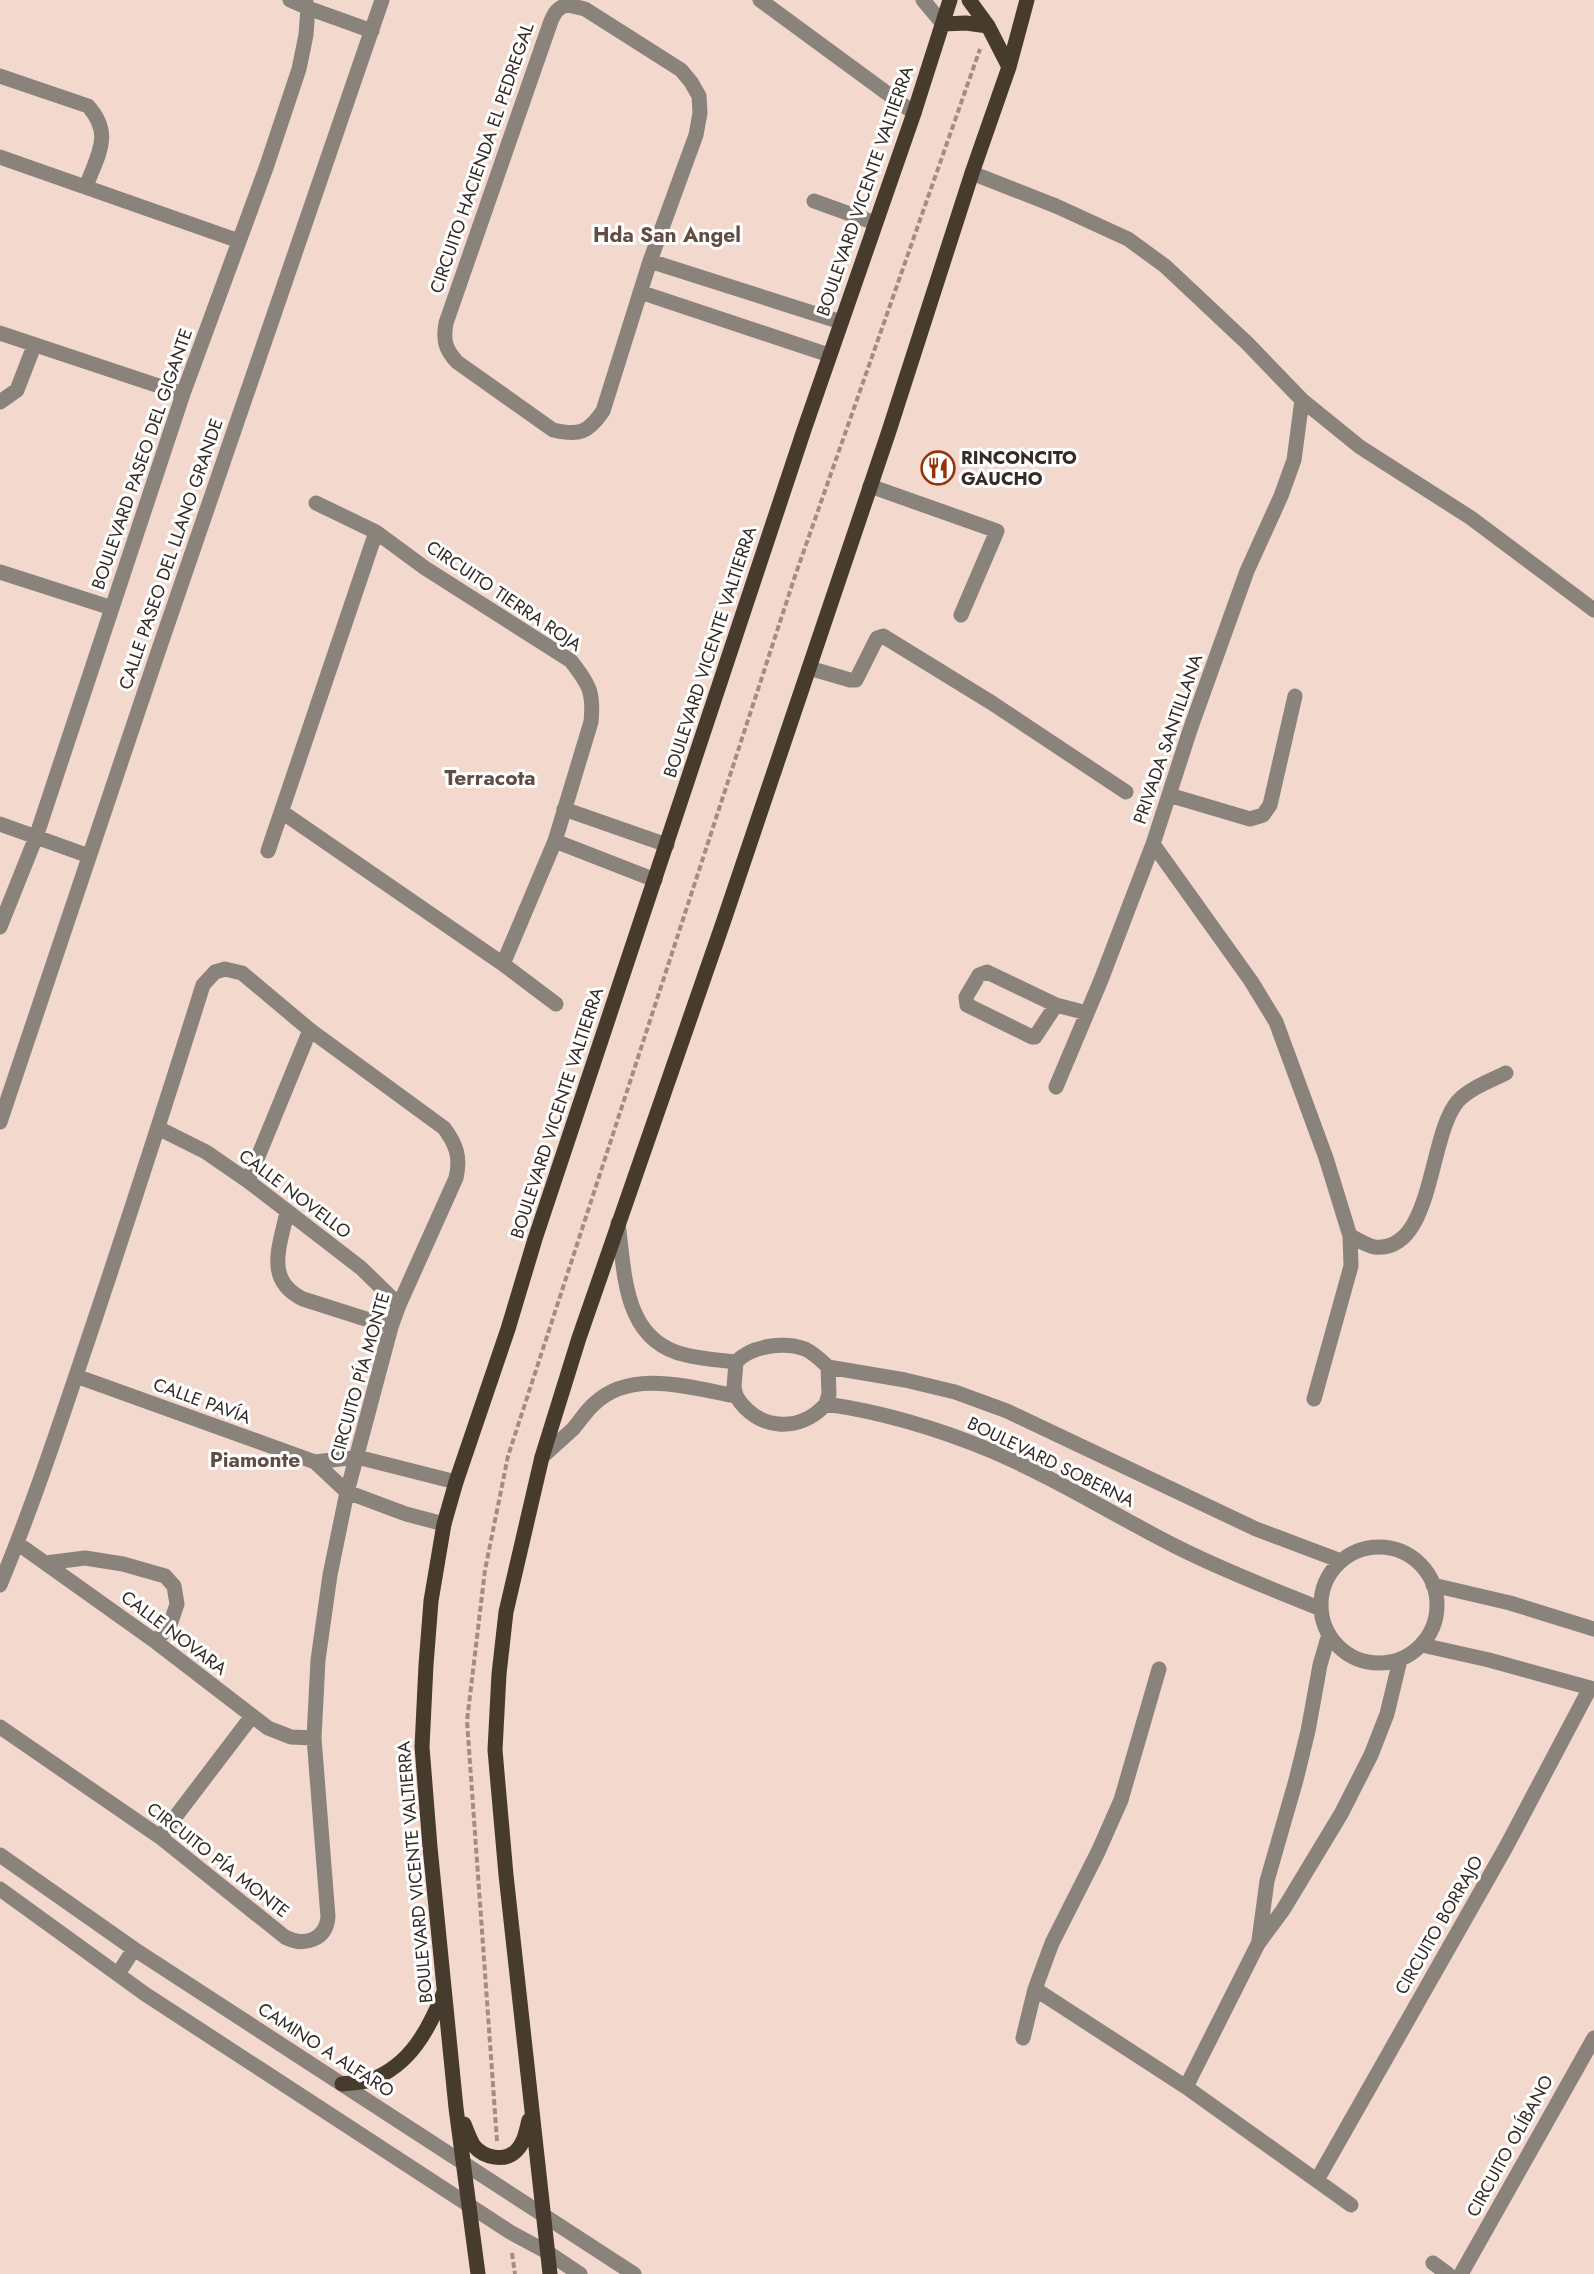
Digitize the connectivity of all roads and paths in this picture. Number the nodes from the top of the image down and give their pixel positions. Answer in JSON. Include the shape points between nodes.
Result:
{"nodes":[{"id":1,"x":290,"y":0,"type":"edge"},
{"id":2,"x":382,"y":0,"type":"edge"},
{"id":3,"x":760,"y":0,"type":"edge"},
{"id":4,"x":923,"y":0,"type":"edge"},
{"id":5,"x":950,"y":0,"type":"edge"},
{"id":6,"x":969,"y":0,"type":"edge"},
{"id":7,"x":1027,"y":0,"type":"edge"},
{"id":8,"x":306,"y":4,"type":"edge"},
{"id":9,"x":943,"y":24,"type":"junction"},
{"id":10,"x":988,"y":26,"type":"junction"},
{"id":11,"x":372,"y":31,"type":"junction"},
{"id":12,"x":1009,"y":67,"type":"junction"},
{"id":13,"x":0,"y":76,"type":"edge"},
{"id":14,"x":914,"y":113,"type":"junction"},
{"id":15,"x":0,"y":157,"type":"edge"},
{"id":16,"x":972,"y":173,"type":"junction"},
{"id":17,"x":86,"y":187,"type":"junction"},
{"id":18,"x":814,"y":201,"type":"dead end"},
{"id":19,"x":875,"y":223,"type":"junction"},
{"id":20,"x":239,"y":241,"type":"junction"},
{"id":21,"x":650,"y":261,"type":"junction"},
{"id":22,"x":640,"y":292,"type":"junction"},
{"id":23,"x":840,"y":322,"type":"junction"},
{"id":24,"x":0,"y":333,"type":"edge"},
{"id":25,"x":34,"y":346,"type":"junction"},
{"id":26,"x":829,"y":355,"type":"junction"},
{"id":27,"x":183,"y":394,"type":"junction"},
{"id":28,"x":1302,"y":400,"type":"junction"},
{"id":29,"x":0,"y":402,"type":"edge"},
{"id":30,"x":870,"y":486,"type":"junction"},
{"id":31,"x":316,"y":503,"type":"dead end"},
{"id":32,"x":376,"y":532,"type":"junction"},
{"id":33,"x":0,"y":572,"type":"edge"},
{"id":34,"x":112,"y":608,"type":"junction"},
{"id":35,"x":1594,"y":609,"type":"edge"},
{"id":36,"x":961,"y":615,"type":"dead end"},
{"id":37,"x":809,"y":668,"type":"junction"},
{"id":38,"x":1295,"y":696,"type":"dead end"},
{"id":39,"x":1126,"y":792,"type":"dead end"},
{"id":40,"x":1169,"y":795,"type":"junction"},
{"id":41,"x":564,"y":809,"type":"junction"},
{"id":42,"x":282,"y":812,"type":"junction"},
{"id":43,"x":0,"y":824,"type":"edge"},
{"id":44,"x":36,"y":837,"type":"junction"},
{"id":45,"x":555,"y":841,"type":"junction"},
{"id":46,"x":1153,"y":844,"type":"junction"},
{"id":47,"x":667,"y":845,"type":"junction"},
{"id":48,"x":268,"y":851,"type":"dead end"},
{"id":49,"x":89,"y":856,"type":"junction"},
{"id":50,"x":655,"y":880,"type":"junction"},
{"id":51,"x":0,"y":927,"type":"edge"},
{"id":52,"x":503,"y":964,"type":"junction"},
{"id":53,"x":556,"y":1004,"type":"dead end"},
{"id":54,"x":1056,"y":1005,"type":"junction"},
{"id":55,"x":1087,"y":1013,"type":"junction"},
{"id":56,"x":310,"y":1030,"type":"junction"},
{"id":57,"x":1506,"y":1073,"type":"dead end"},
{"id":58,"x":1056,"y":1087,"type":"dead end"},
{"id":59,"x":0,"y":1122,"type":"edge"},
{"id":60,"x":158,"y":1128,"type":"junction"},
{"id":61,"x":248,"y":1181,"type":"junction"},
{"id":62,"x":287,"y":1212,"type":"junction"},
{"id":63,"x":618,"y":1222,"type":"junction"},
{"id":64,"x":1350,"y":1236,"type":"junction"},
{"id":65,"x":399,"y":1305,"type":"junction"},
{"id":66,"x":392,"y":1327,"type":"junction"},
{"id":67,"x":736,"y":1362,"type":"junction"},
{"id":68,"x":828,"y":1367,"type":"junction"},
{"id":69,"x":76,"y":1376,"type":"junction"},
{"id":70,"x":736,"y":1396,"type":"junction"},
{"id":71,"x":1314,"y":1399,"type":"dead end"},
{"id":72,"x":826,"y":1404,"type":"junction"},
{"id":73,"x":357,"y":1457,"type":"junction"},
{"id":74,"x":542,"y":1457,"type":"junction"},
{"id":75,"x":315,"y":1462,"type":"junction"},
{"id":76,"x":456,"y":1482,"type":"junction"},
{"id":77,"x":347,"y":1492,"type":"junction"},
{"id":78,"x":444,"y":1524,"type":"junction"},
{"id":79,"x":17,"y":1543,"type":"junction"},
{"id":80,"x":1341,"y":1562,"type":"junction"},
{"id":81,"x":46,"y":1563,"type":"junction"},
{"id":82,"x":0,"y":1585,"type":"edge"},
{"id":83,"x":1433,"y":1585,"type":"junction"},
{"id":84,"x":1321,"y":1609,"type":"junction"},
{"id":85,"x":1594,"y":1629,"type":"edge"},
{"id":86,"x":1329,"y":1634,"type":"junction"},
{"id":87,"x":156,"y":1642,"type":"junction"},
{"id":88,"x":1422,"y":1645,"type":"junction"},
{"id":89,"x":1400,"y":1660,"type":"junction"},
{"id":90,"x":1159,"y":1669,"type":"dead end"},
{"id":91,"x":1592,"y":1688,"type":"edge"},
{"id":92,"x":252,"y":1716,"type":"junction"},
{"id":93,"x":0,"y":1727,"type":"edge"},
{"id":94,"x":314,"y":1738,"type":"junction"},
{"id":95,"x":160,"y":1838,"type":"junction"},
{"id":96,"x":0,"y":1855,"type":"edge"},
{"id":97,"x":0,"y":1888,"type":"edge"},
{"id":98,"x":1258,"y":1944,"type":"junction"},
{"id":99,"x":134,"y":1949,"type":"junction"},
{"id":100,"x":118,"y":1974,"type":"junction"},
{"id":101,"x":1035,"y":1989,"type":"junction"},
{"id":102,"x":445,"y":1990,"type":"junction"},
{"id":103,"x":1023,"y":2038,"type":"dead end"},
{"id":104,"x":1594,"y":2038,"type":"edge"},
{"id":105,"x":342,"y":2084,"type":"junction"},
{"id":106,"x":1186,"y":2087,"type":"junction"},
{"id":107,"x":456,"y":2108,"type":"junction"},
{"id":108,"x":531,"y":2115,"type":"junction"},
{"id":109,"x":465,"y":2163,"type":"junction"},
{"id":110,"x":1317,"y":2180,"type":"junction"},
{"id":111,"x":1351,"y":2205,"type":"dead end"},
{"id":112,"x":471,"y":2206,"type":"junction"},
{"id":113,"x":544,"y":2214,"type":"junction"},
{"id":114,"x":548,"y":2252,"type":"junction"},
{"id":115,"x":1433,"y":2263,"type":"dead end"},
{"id":116,"x":478,"y":2274,"type":"edge"},
{"id":117,"x":550,"y":2274,"type":"edge"},
{"id":118,"x":580,"y":2274,"type":"edge"},
{"id":119,"x":634,"y":2274,"type":"edge"},
{"id":120,"x":1448,"y":2274,"type":"edge"},
{"id":121,"x":1461,"y":2274,"type":"edge"}],
"edges":[{"from":1,"to":8,"type":"street"},
{"from":2,"to":11,"type":"street","name":"CALLE PASEO DEL LLANO GRANDE"},
{"from":3,"to":14,"type":"street"},
{"from":4,"to":9,"type":"street"},
{"from":5,"to":9,"type":"main road","name":"BOULEVARD VICENTE VALTIERRA"},
{"from":6,"to":10,"type":"main road"},
{"from":7,"to":12,"type":"main road"},
{"from":8,"to":11,"type":"street"},
{"from":8,"to":20,"type":"street","name":"BOULEVARD PASEO DEL GIGANTE","via":[[306,35],[299,69]]},
{"from":9,"to":10,"type":"main road"},
{"from":9,"to":14,"type":"main road","name":"BOULEVARD VICENTE VALTIERRA"},
{"from":10,"to":12,"type":"main road"},
{"from":11,"to":49,"type":"street","name":"CALLE PASEO DEL LLANO GRANDE"},
{"from":12,"to":16,"type":"main road"},
{"from":13,"to":17,"type":"street","via":[[88,106],[97,117],[102,140]]},
{"from":14,"to":19,"type":"main road","name":"BOULEVARD VICENTE VALTIERRA"},
{"from":15,"to":17,"type":"street"},
{"from":16,"to":28,"type":"street","via":[[1128,239],[1204,302]]},
{"from":16,"to":30,"type":"main road"},
{"from":17,"to":20,"type":"street"},
{"from":18,"to":19,"type":"street"},
{"from":19,"to":23,"type":"main road","name":"BOULEVARD VICENTE VALTIERRA"},
{"from":20,"to":27,"type":"street","name":"BOULEVARD PASEO DEL GIGANTE"},
{"from":21,"to":22,"type":"street","name":"CIRCUITO HACIENDA EL PEDREGAL"},
{"from":21,"to":22,"type":"street","name":"CIRCUITO HACIENDA EL PEDREGAL","via":[[696,135],[699,96],[681,70],[585,9],[561,7],[550,21],[446,323],[444,342],[457,362],[553,430],[586,431],[603,411]]},
{"from":21,"to":23,"type":"street"},
{"from":22,"to":26,"type":"street"},
{"from":23,"to":26,"type":"main road","name":"BOULEVARD VICENTE VALTIERRA"},
{"from":24,"to":25,"type":"street"},
{"from":25,"to":27,"type":"street"},
{"from":25,"to":29,"type":"street","via":[[17,390]]},
{"from":26,"to":47,"type":"main road","name":"BOULEVARD VICENTE VALTIERRA"},
{"from":27,"to":34,"type":"street","name":"BOULEVARD PASEO DEL GIGANTE"},
{"from":28,"to":35,"type":"street","via":[[1360,447],[1471,518]]},
{"from":28,"to":40,"type":"street","name":"PRIVADA SANTILLANA","via":[[1294,460],[1247,571]]},
{"from":30,"to":36,"type":"street","via":[[997,531]]},
{"from":30,"to":37,"type":"main road"},
{"from":31,"to":32,"type":"street","name":"CIRCUITO TIERRA ROJA"},
{"from":32,"to":41,"type":"street","name":"CIRCUITO TIERRA ROJA","via":[[571,661],[587,682],[593,702],[591,722]]},
{"from":32,"to":42,"type":"street"},
{"from":33,"to":34,"type":"street"},
{"from":34,"to":44,"type":"street","name":"BOULEVARD PASEO DEL GIGANTE"},
{"from":37,"to":39,"type":"street","via":[[856,680],[878,638],[883,636]]},
{"from":37,"to":63,"type":"main road"},
{"from":38,"to":40,"type":"street","via":[[1270,805],[1263,815],[1250,819]]},
{"from":40,"to":46,"type":"street","name":"PRIVADA SANTILLANA"},
{"from":41,"to":45,"type":"street","name":"CIRCUITO TIERRA ROJA"},
{"from":41,"to":47,"type":"street"},
{"from":42,"to":48,"type":"street"},
{"from":42,"to":52,"type":"street"},
{"from":43,"to":44,"type":"street"},
{"from":44,"to":49,"type":"street"},
{"from":44,"to":51,"type":"street","name":"BOULEVARD PASEO DEL GIGANTE"},
{"from":45,"to":50,"type":"street"},
{"from":45,"to":52,"type":"street","name":"CIRCUITO TIERRA ROJA"},
{"from":46,"to":55,"type":"street","name":"PRIVADA SANTILLANA"},
{"from":46,"to":64,"type":"street","via":[[1276,1022]]},
{"from":47,"to":50,"type":"main road","name":"BOULEVARD VICENTE VALTIERRA"},
{"from":49,"to":59,"type":"street","name":"CALLE PASEO DEL LLANO GRANDE"},
{"from":50,"to":76,"type":"main road","name":"BOULEVARD VICENTE VALTIERRA"},
{"from":52,"to":53,"type":"street"},
{"from":54,"to":54,"type":"street","via":[[987,972],[979,975],[966,997],[967,1005],[1032,1037]]},
{"from":54,"to":55,"type":"street"},
{"from":55,"to":58,"type":"street","name":"PRIVADA SANTILLANA"},
{"from":56,"to":60,"type":"street","name":"CIRCUITO PÍA MONTE","via":[[242,973],[225,969],[215,972],[202,985]]},
{"from":56,"to":61,"type":"street"},
{"from":56,"to":65,"type":"street","name":"CIRCUITO PÍA MONTE","via":[[437,1122],[454,1140],[458,1152],[456,1178]]},
{"from":57,"to":64,"type":"street","via":[[1458,1101],[1448,1118],[1416,1221],[1406,1237],[1390,1246],[1373,1247]]},
{"from":60,"to":61,"type":"street","name":"CALLE NOVELLO","via":[[206,1152]]},
{"from":60,"to":69,"type":"street","name":"CIRCUITO PÍA MONTE"},
{"from":61,"to":62,"type":"street","name":"CALLE NOVELLO"},
{"from":62,"to":65,"type":"street","name":"CALLE NOVELLO","via":[[360,1268]]},
{"from":62,"to":66,"type":"street","via":[[277,1263],[280,1280],[290,1293]]},
{"from":63,"to":67,"type":"street","via":[[626,1287],[636,1319],[646,1332],[663,1346],[684,1355]]},
{"from":63,"to":74,"type":"main road"},
{"from":64,"to":71,"type":"street","via":[[1351,1266]]},
{"from":65,"to":66,"type":"street","name":"CIRCUITO PÍA MONTE"},
{"from":66,"to":73,"type":"street","name":"CIRCUITO PÍA MONTE"},
{"from":67,"to":68,"type":"street","name":"BOULEVARD SOBERNA","via":[[753,1350],[782,1346],[803,1349]]},
{"from":67,"to":70,"type":"street"},
{"from":68,"to":72,"type":"street"},
{"from":68,"to":80,"type":"street","name":"BOULEVARD SOBERNA","via":[[956,1392],[1007,1411],[1256,1529]]},
{"from":69,"to":75,"type":"street","name":"CALLE PAVÍA"},
{"from":69,"to":79,"type":"street","name":"CIRCUITO PÍA MONTE"},
{"from":70,"to":72,"type":"street","via":[[755,1416],[773,1423],[805,1422]]},
{"from":70,"to":74,"type":"street","via":[[667,1384],[645,1383],[618,1389],[595,1403]]},
{"from":72,"to":84,"type":"street","name":"BOULEVARD SOBERNA","via":[[864,1409],[993,1452],[1175,1546]]},
{"from":73,"to":75,"type":"street","name":"CALLE PAVÍA"},
{"from":73,"to":76,"type":"street","name":"CALLE PAVÍA"},
{"from":73,"to":77,"type":"street","name":"CIRCUITO PÍA MONTE"},
{"from":74,"to":108,"type":"main road","via":[[506,1612],[495,1750]]},
{"from":75,"to":77,"type":"street","name":"CALLE PAVÍA"},
{"from":76,"to":78,"type":"main road","name":"BOULEVARD VICENTE VALTIERRA"},
{"from":77,"to":78,"type":"street","name":"CALLE PAVÍA"},
{"from":77,"to":94,"type":"street","name":"CIRCUITO PÍA MONTE","via":[[318,1660]]},
{"from":78,"to":102,"type":"main road","name":"BOULEVARD VICENTE VALTIERRA","via":[[431,1601],[422,1747]]},
{"from":79,"to":81,"type":"street","name":"CALLE NOVARA"},
{"from":79,"to":82,"type":"street","name":"CIRCUITO PÍA MONTE"},
{"from":80,"to":83,"type":"street","via":[[1374,1547],[1393,1549],[1424,1568]]},
{"from":80,"to":84,"type":"street","via":[[1329,1575]]},
{"from":81,"to":87,"type":"street","name":"CALLE NOVARA"},
{"from":81,"to":87,"type":"street","via":[[85,1558],[123,1563],[165,1576],[174,1586],[177,1604],[171,1622]]},
{"from":83,"to":85,"type":"street"},
{"from":83,"to":88,"type":"street","via":[[1437,1606],[1433,1627]]},
{"from":84,"to":86,"type":"street"},
{"from":86,"to":89,"type":"street","via":[[1342,1650],[1360,1660],[1380,1664]]},
{"from":86,"to":98,"type":"street","via":[[1298,1771],[1267,1881]]},
{"from":87,"to":92,"type":"street","name":"CALLE NOVARA"},
{"from":88,"to":89,"type":"street"},
{"from":88,"to":91,"type":"street"},
{"from":89,"to":98,"type":"street","via":[[1387,1714],[1371,1755],[1341,1814]]},
{"from":90,"to":101,"type":"street","via":[[1121,1800],[1052,1943]]},
{"from":91,"to":110,"type":"street","name":"CIRCUITO BORRAJO"},
{"from":92,"to":94,"type":"street","name":"CALLE NOVARA","via":[[279,1734]]},
{"from":92,"to":95,"type":"street"},
{"from":93,"to":95,"type":"street","name":"CIRCUITO PÍA MONTE"},
{"from":94,"to":95,"type":"street","name":"CIRCUITO PÍA MONTE","via":[[328,1917],[326,1930],[315,1939],[300,1943],[274,1930]]},
{"from":96,"to":99,"type":"street","name":"CAMINO A ALFARO"},
{"from":97,"to":100,"type":"street"},
{"from":98,"to":106,"type":"street"},
{"from":99,"to":100,"type":"street"},
{"from":99,"to":105,"type":"street","name":"CAMINO A ALFARO"},
{"from":100,"to":112,"type":"street"},
{"from":101,"to":103,"type":"street"},
{"from":101,"to":106,"type":"street"},
{"from":102,"to":105,"type":"main road","via":[[413,2051],[390,2071],[369,2081]]},
{"from":102,"to":107,"type":"main road","name":"BOULEVARD VICENTE VALTIERRA"},
{"from":104,"to":121,"type":"street","name":"CIRCUITO OLÍBANO"},
{"from":105,"to":109,"type":"street","name":"CAMINO A ALFARO"},
{"from":106,"to":110,"type":"street"},
{"from":107,"to":108,"type":"main road","via":[[474,2145],[485,2155],[499,2158],[515,2152],[524,2140]]},
{"from":107,"to":109,"type":"main road","name":"BOULEVARD VICENTE VALTIERRA"},
{"from":108,"to":113,"type":"main road"},
{"from":109,"to":112,"type":"main road","name":"BOULEVARD VICENTE VALTIERRA"},
{"from":109,"to":113,"type":"street","name":"CAMINO A ALFARO"},
{"from":110,"to":111,"type":"street"},
{"from":112,"to":114,"type":"street"},
{"from":112,"to":116,"type":"main road","name":"BOULEVARD VICENTE VALTIERRA"},
{"from":113,"to":114,"type":"main road"},
{"from":113,"to":119,"type":"street","name":"CAMINO A ALFARO"},
{"from":114,"to":117,"type":"main road"},
{"from":114,"to":118,"type":"street"},
{"from":115,"to":120,"type":"street"}]}
